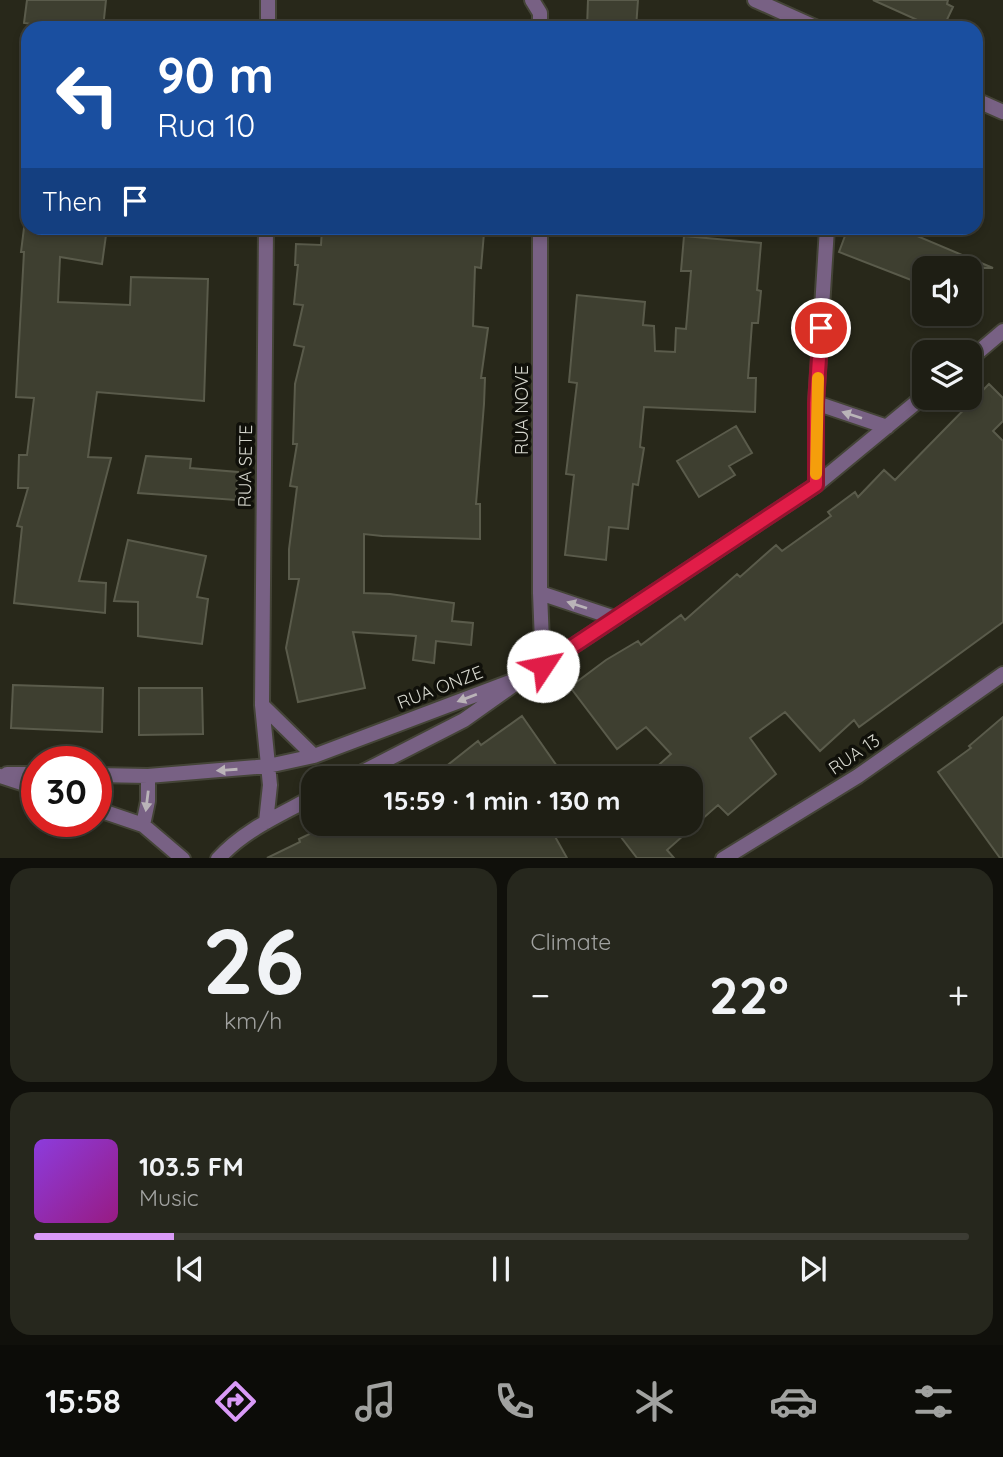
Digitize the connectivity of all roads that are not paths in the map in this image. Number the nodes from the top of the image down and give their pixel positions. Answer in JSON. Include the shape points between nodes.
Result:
{"nodes":[{"id":1,"x":268,"y":0,"type":"edge"},
{"id":2,"x":532,"y":0,"type":"edge"},
{"id":3,"x":755,"y":0,"type":"edge"},
{"id":4,"x":268,"y":21,"type":"edge"},
{"id":5,"x":540,"y":21,"type":"edge"},
{"id":6,"x":802,"y":21,"type":"edge"},
{"id":7,"x":983,"y":103,"type":"edge"},
{"id":8,"x":1003,"y":112,"type":"edge"},
{"id":9,"x":266,"y":235,"type":"edge"},
{"id":10,"x":540,"y":235,"type":"edge"},
{"id":11,"x":827,"y":235,"type":"edge"},
{"id":12,"x":1003,"y":331,"type":"edge"},
{"id":13,"x":982,"y":349,"type":"edge"},
{"id":14,"x":816,"y":403,"type":"junction"},
{"id":15,"x":912,"y":406,"type":"edge"},
{"id":16,"x":887,"y":426,"type":"junction"},
{"id":17,"x":816,"y":485,"type":"junction"},
{"id":18,"x":540,"y":593,"type":"junction"},
{"id":19,"x":615,"y":618,"type":"junction"},
{"id":20,"x":537,"y":670,"type":"junction"},
{"id":21,"x":1003,"y":674,"type":"edge"},
{"id":22,"x":262,"y":705,"type":"junction"},
{"id":23,"x":314,"y":756,"type":"junction"},
{"id":24,"x":268,"y":766,"type":"junction"},
{"id":25,"x":374,"y":766,"type":"edge"},
{"id":26,"x":21,"y":774,"type":"edge"},
{"id":27,"x":0,"y":775,"type":"edge"},
{"id":28,"x":112,"y":775,"type":"edge"},
{"id":29,"x":148,"y":776,"type":"junction"},
{"id":30,"x":21,"y":782,"type":"edge"},
{"id":31,"x":301,"y":803,"type":"edge"},
{"id":32,"x":112,"y":814,"type":"edge"},
{"id":33,"x":265,"y":822,"type":"junction"},
{"id":34,"x":143,"y":825,"type":"junction"},
{"id":35,"x":231,"y":844,"type":"junction"},
{"id":36,"x":182,"y":858,"type":"edge"},
{"id":37,"x":219,"y":858,"type":"edge"},
{"id":38,"x":238,"y":858,"type":"edge"},
{"id":39,"x":725,"y":858,"type":"edge"}],
"edges":[{"from":1,"to":4,"type":"street"},
{"from":2,"to":5,"type":"street"},
{"from":3,"to":6,"type":"street"},
{"from":7,"to":8,"type":"street"},
{"from":9,"to":22,"type":"street","name":"RUA SETE"},
{"from":10,"to":18,"type":"street","name":"RUA NOVE"},
{"from":11,"to":14,"type":"street"},
{"from":12,"to":13,"type":"street"},
{"from":16,"to":14,"type":"street","one_way":true},
{"from":14,"to":17,"type":"street"},
{"from":15,"to":16,"type":"street","name":"RUA ONZE"},
{"from":16,"to":17,"type":"street","name":"RUA ONZE"},
{"from":17,"to":19,"type":"street","name":"RUA ONZE"},
{"from":19,"to":18,"type":"street","one_way":true},
{"from":18,"to":20,"type":"street","name":"RUA NOVE"},
{"from":19,"to":20,"type":"street","name":"RUA ONZE"},
{"from":20,"to":23,"type":"street","name":"RUA ONZE","one_way":true},
{"from":20,"to":25,"type":"street","via":[[464,720]]},
{"from":21,"to":39,"type":"street","name":"RUA 13","via":[[858,776]]},
{"from":22,"to":23,"type":"street"},
{"from":22,"to":24,"type":"street","name":"RUA SETE"},
{"from":23,"to":24,"type":"street","name":"RUA ONZE"},
{"from":24,"to":29,"type":"street","name":"RUA ONZE","one_way":true},
{"from":24,"to":33,"type":"street","name":"RUA SETE","via":[[270,798]]},
{"from":26,"to":27,"type":"street"},
{"from":27,"to":30,"type":"street"},
{"from":28,"to":29,"type":"street","name":"RUA ONZE"},
{"from":29,"to":34,"type":"street","one_way":true},
{"from":31,"to":33,"type":"street"},
{"from":32,"to":34,"type":"street"},
{"from":33,"to":35,"type":"street"},
{"from":34,"to":36,"type":"street"},
{"from":35,"to":37,"type":"street"},
{"from":35,"to":38,"type":"street"}]}
